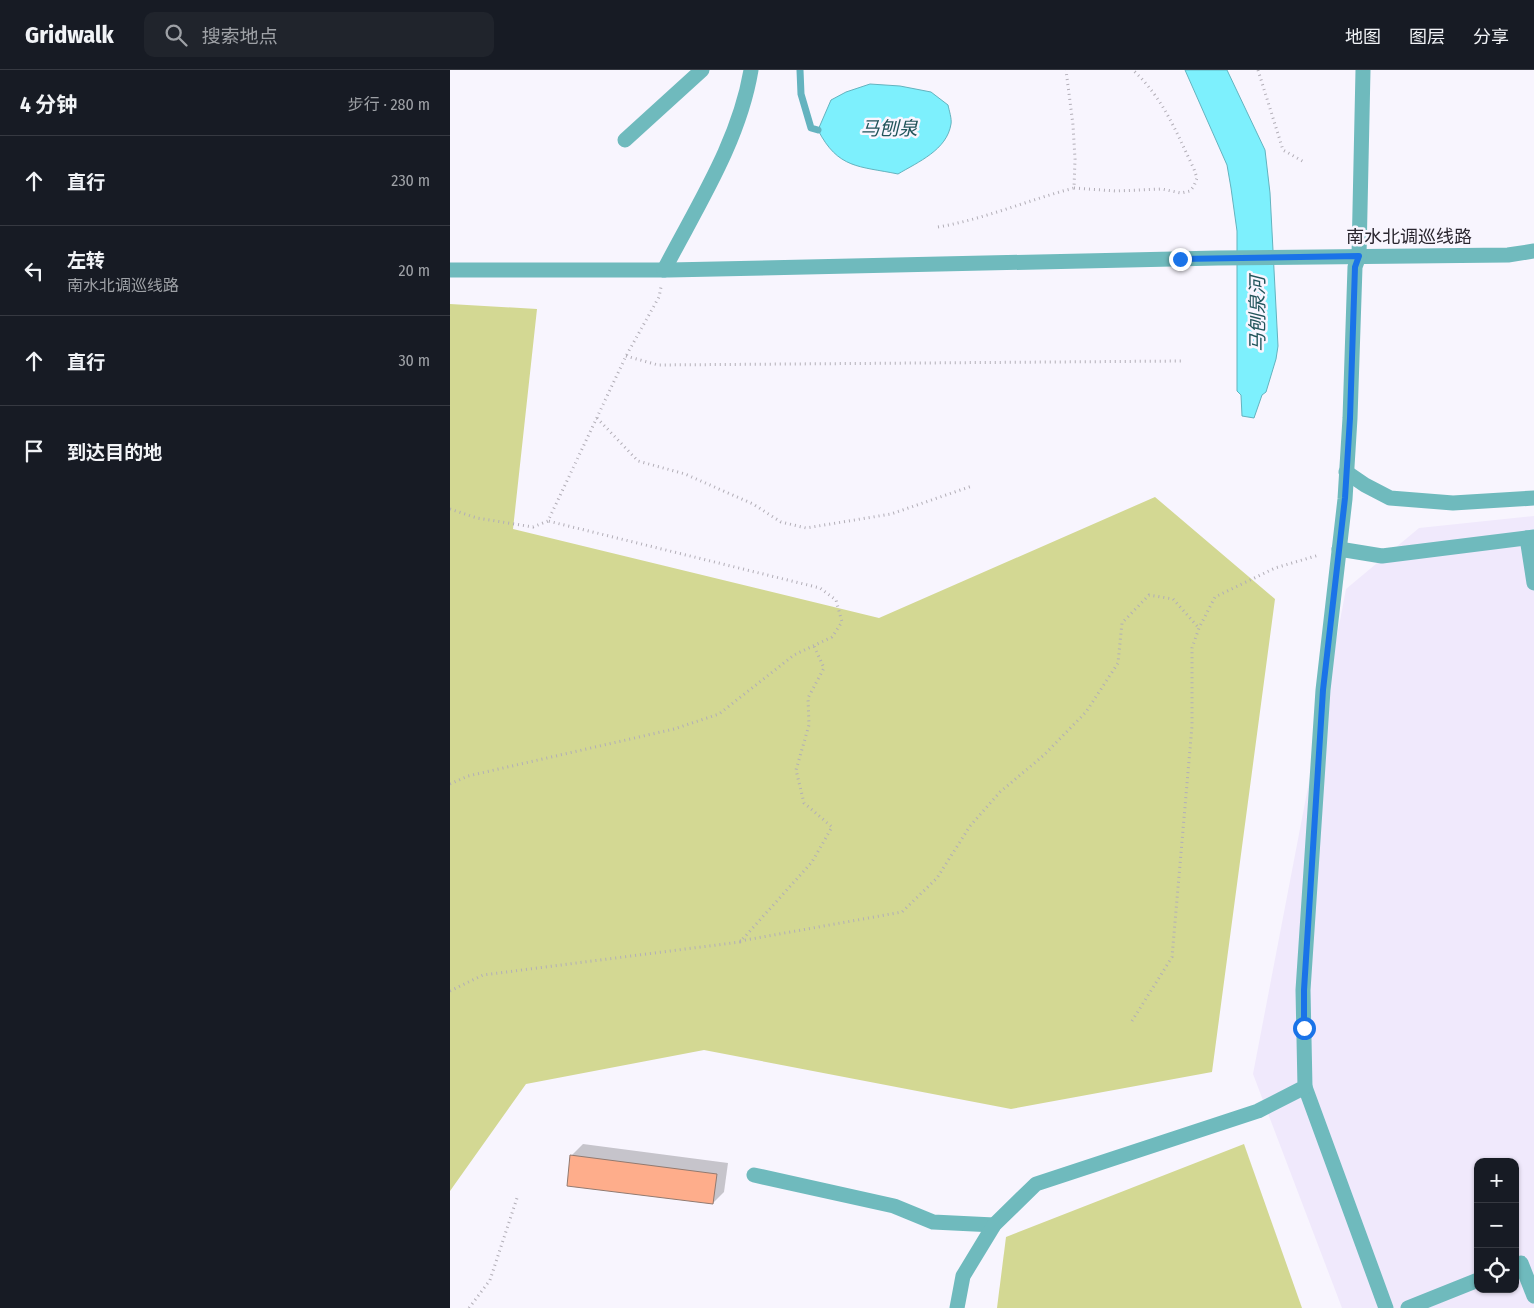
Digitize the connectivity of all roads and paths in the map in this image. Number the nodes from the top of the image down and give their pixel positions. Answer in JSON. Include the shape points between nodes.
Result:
{"nodes":[{"id":1,"x":702,"y":70,"type":"edge"},
{"id":2,"x":751,"y":70,"type":"edge"},
{"id":3,"x":1066,"y":70,"type":"edge"},
{"id":4,"x":1132,"y":70,"type":"edge"},
{"id":5,"x":1258,"y":70,"type":"edge"},
{"id":6,"x":1363,"y":70,"type":"edge"},
{"id":7,"x":625,"y":140,"type":"dead end"},
{"id":8,"x":1304,"y":162,"type":"dead end"},
{"id":9,"x":1074,"y":188,"type":"junction"},
{"id":10,"x":938,"y":227,"type":"dead end"},
{"id":11,"x":1534,"y":251,"type":"edge"},
{"id":12,"x":1359,"y":256,"type":"junction"},
{"id":13,"x":450,"y":270,"type":"edge"},
{"id":14,"x":664,"y":270,"type":"junction"},
{"id":15,"x":626,"y":356,"type":"junction"},
{"id":16,"x":1183,"y":362,"type":"dead end"},
{"id":17,"x":597,"y":418,"type":"junction"},
{"id":18,"x":1346,"y":472,"type":"junction"},
{"id":19,"x":972,"y":486,"type":"dead end"},
{"id":20,"x":1534,"y":498,"type":"edge"},
{"id":21,"x":450,"y":509,"type":"edge"},
{"id":22,"x":548,"y":521,"type":"junction"},
{"id":23,"x":1531,"y":538,"type":"edge"},
{"id":24,"x":1339,"y":549,"type":"junction"},
{"id":25,"x":1534,"y":583,"type":"edge"},
{"id":26,"x":1199,"y":628,"type":"junction"},
{"id":27,"x":814,"y":646,"type":"junction"},
{"id":28,"x":450,"y":784,"type":"edge"},
{"id":29,"x":740,"y":942,"type":"junction"},
{"id":30,"x":450,"y":990,"type":"edge"},
{"id":31,"x":1132,"y":1021,"type":"dead end"},
{"id":32,"x":1306,"y":1087,"type":"junction"},
{"id":33,"x":754,"y":1175,"type":"dead end"},
{"id":34,"x":518,"y":1195,"type":"dead end"},
{"id":35,"x":994,"y":1225,"type":"junction"},
{"id":36,"x":1523,"y":1262,"type":"edge"},
{"id":37,"x":1474,"y":1282,"type":"edge"},
{"id":38,"x":1534,"y":1296,"type":"edge"},
{"id":39,"x":468,"y":1308,"type":"edge"},
{"id":40,"x":957,"y":1308,"type":"edge"},
{"id":41,"x":1386,"y":1308,"type":"edge"},
{"id":42,"x":1408,"y":1308,"type":"edge"}],
"edges":[{"from":1,"to":7,"type":"street"},
{"from":2,"to":14,"type":"street","via":[[744,105],[727,149]]},
{"from":3,"to":9,"type":"path","via":[[1073,125]]},
{"from":4,"to":9,"type":"path","via":[[1158,98],[1194,169],[1197,178],[1194,186],[1190,191],[1181,193],[1162,189],[1116,191]]},
{"from":5,"to":8,"type":"path","via":[[1284,150]]},
{"from":6,"to":12,"type":"street"},
{"from":9,"to":10,"type":"path","via":[[966,222]]},
{"from":11,"to":12,"type":"street","name":"南水北调巡线路","via":[[1508,255]]},
{"from":12,"to":14,"type":"street","name":"南水北调巡线路"},
{"from":12,"to":18,"type":"street","via":[[1355,267]]},
{"from":13,"to":14,"type":"street","name":"南水北调巡线路"},
{"from":14,"to":15,"type":"path","via":[[659,297]]},
{"from":15,"to":16,"type":"path","via":[[658,365]]},
{"from":15,"to":17,"type":"path"},
{"from":17,"to":19,"type":"path","via":[[638,461],[685,474],[753,504],[781,522],[806,528],[891,514]]},
{"from":17,"to":22,"type":"path"},
{"from":18,"to":20,"type":"street","via":[[1390,498],[1453,503]]},
{"from":18,"to":24,"type":"street"},
{"from":21,"to":22,"type":"path","via":[[477,518],[533,528]]},
{"from":22,"to":27,"type":"path","via":[[820,588],[836,600],[842,622],[832,638]]},
{"from":23,"to":24,"type":"street","via":[[1382,556]]},
{"from":23,"to":25,"type":"street"},
{"from":24,"to":26,"type":"path","via":[[1275,568],[1215,597]]},
{"from":24,"to":32,"type":"street","via":[[1323,690],[1304,990]]},
{"from":26,"to":29,"type":"path","via":[[1173,599],[1149,595],[1122,623],[1118,663],[1086,712],[1044,755],[1000,792],[970,826],[937,878],[902,912]]},
{"from":26,"to":31,"type":"path","via":[[1192,648],[1192,726],[1172,957]]},
{"from":27,"to":28,"type":"path","via":[[794,655],[719,714],[674,729],[468,776]]},
{"from":27,"to":29,"type":"path","via":[[824,668],[808,698],[809,725],[796,770],[804,803],[832,827],[812,862]]},
{"from":29,"to":30,"type":"path","via":[[483,974]]},
{"from":32,"to":35,"type":"street","via":[[1258,1111],[1036,1184]]},
{"from":32,"to":41,"type":"street"},
{"from":33,"to":35,"type":"street","via":[[894,1206],[933,1222]]},
{"from":34,"to":39,"type":"path","via":[[490,1280]]},
{"from":35,"to":40,"type":"street","via":[[963,1276]]},
{"from":36,"to":38,"type":"street"},
{"from":37,"to":42,"type":"street"}]}
